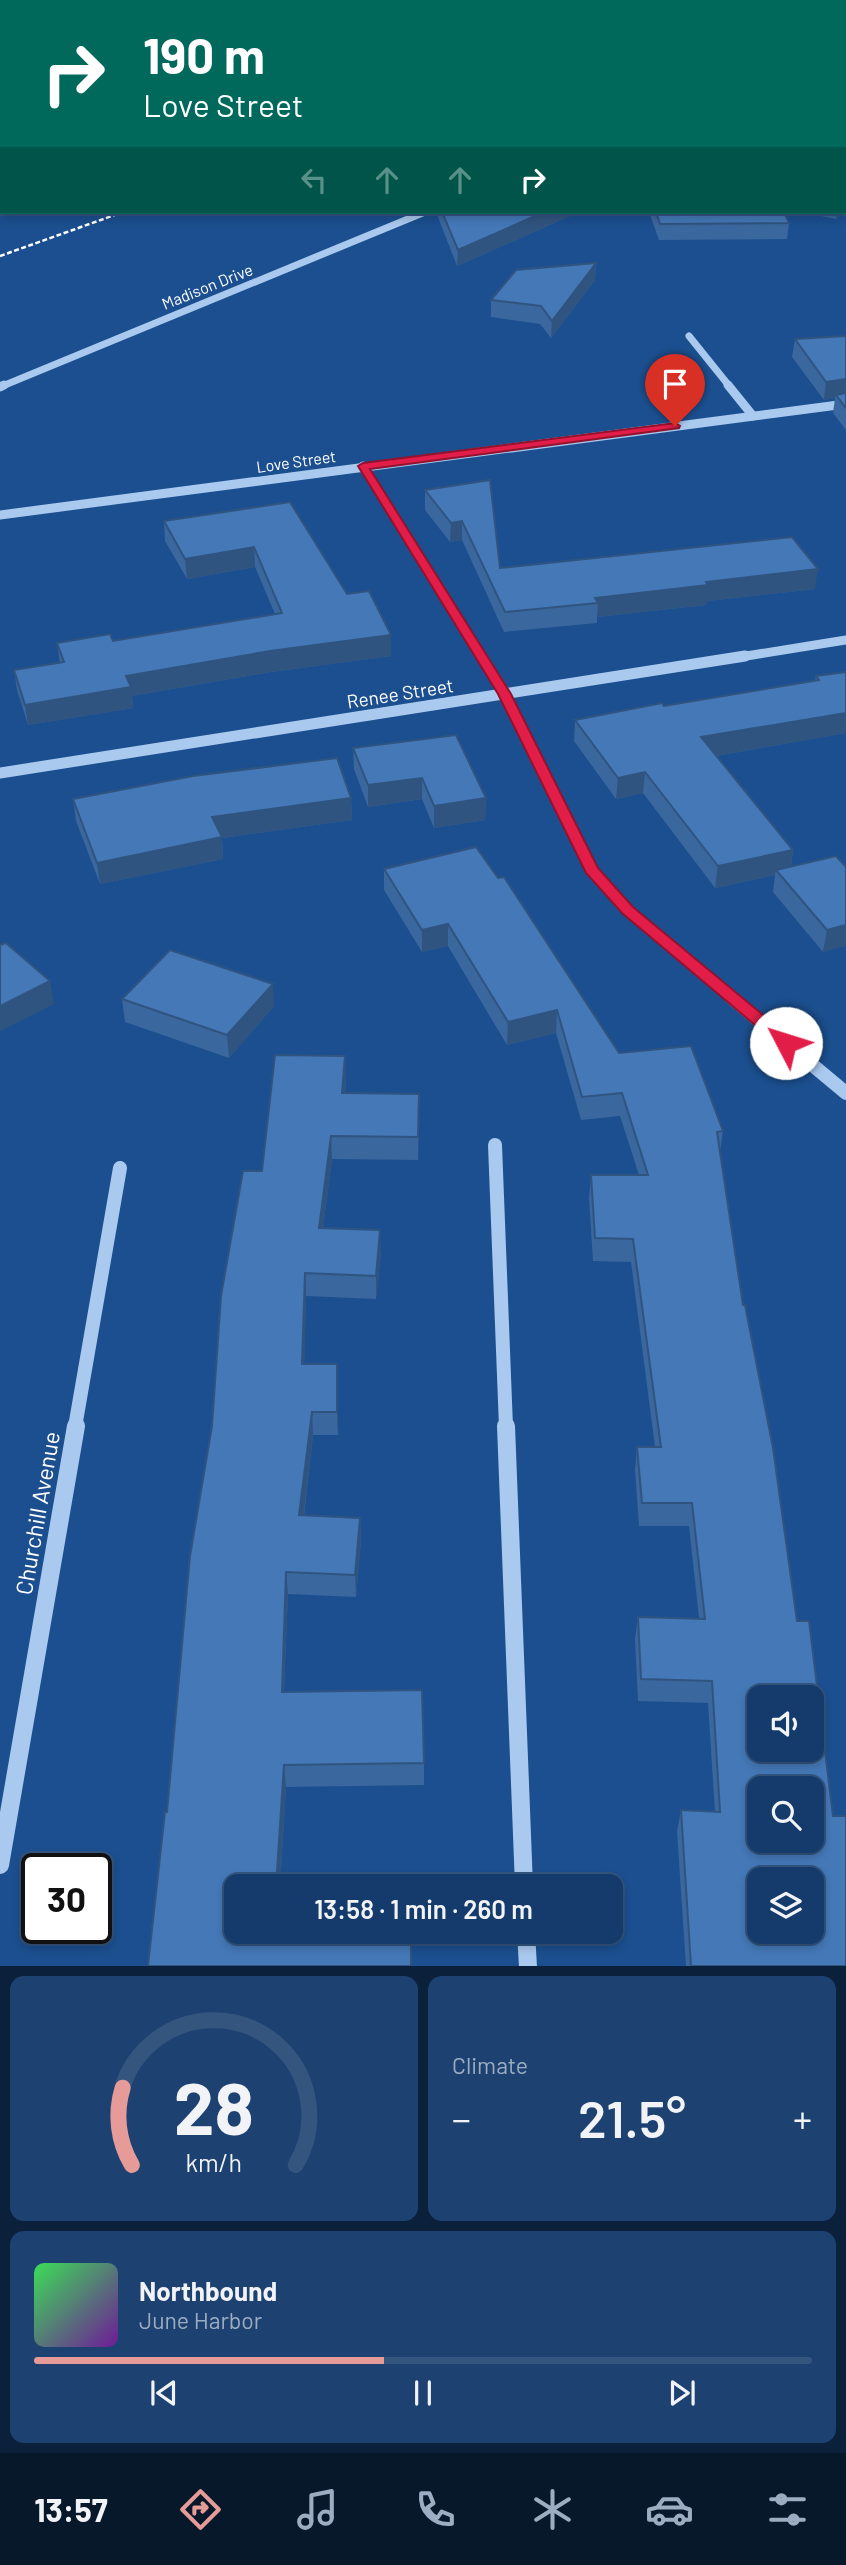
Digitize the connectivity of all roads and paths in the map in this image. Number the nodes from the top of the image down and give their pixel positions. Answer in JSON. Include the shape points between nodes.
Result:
{"nodes":[{"id":1,"x":420,"y":214,"type":"edge"},
{"id":2,"x":689,"y":336,"type":"dead end"},
{"id":3,"x":0,"y":387,"type":"edge"},
{"id":4,"x":846,"y":404,"type":"edge"},
{"id":5,"x":753,"y":416,"type":"junction"},
{"id":6,"x":363,"y":466,"type":"junction"},
{"id":7,"x":0,"y":515,"type":"edge"},
{"id":8,"x":846,"y":640,"type":"edge"},
{"id":9,"x":505,"y":694,"type":"junction"},
{"id":10,"x":0,"y":773,"type":"edge"},
{"id":11,"x":846,"y":1093,"type":"edge"},
{"id":12,"x":495,"y":1145,"type":"dead end"},
{"id":13,"x":120,"y":1168,"type":"dead end"},
{"id":14,"x":0,"y":1865,"type":"edge"},
{"id":15,"x":524,"y":1874,"type":"edge"},
{"id":16,"x":526,"y":1944,"type":"edge"},
{"id":17,"x":527,"y":1966,"type":"edge"}],
"edges":[{"from":1,"to":3,"type":"street","name":"Madison Drive"},
{"from":2,"to":5,"type":"street"},
{"from":4,"to":5,"type":"street","name":"Love Street"},
{"from":5,"to":6,"type":"street","name":"Love Street"},
{"from":6,"to":7,"type":"street","name":"Love Street"},
{"from":6,"to":9,"type":"street"},
{"from":8,"to":9,"type":"street","name":"Renee Street"},
{"from":9,"to":10,"type":"street","name":"Renee Street"},
{"from":9,"to":11,"type":"street","via":[[592,870],[627,910]]},
{"from":12,"to":15,"type":"street"},
{"from":13,"to":14,"type":"street","name":"Churchill Avenue"},
{"from":16,"to":17,"type":"street"}]}
